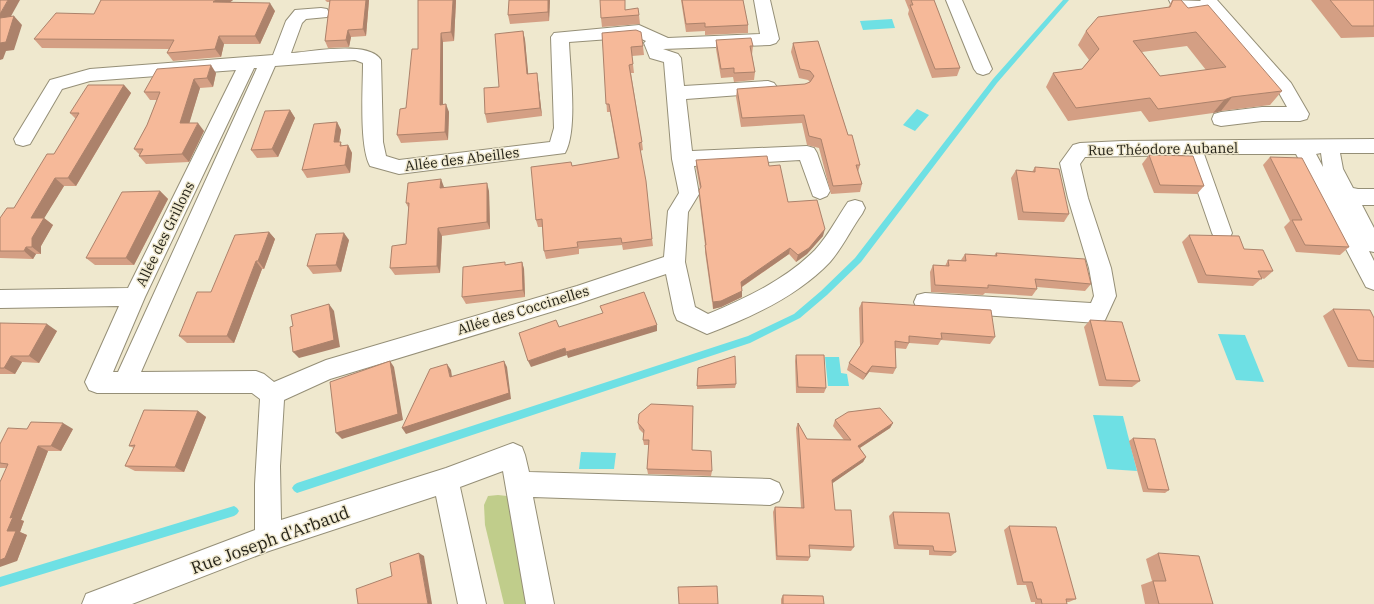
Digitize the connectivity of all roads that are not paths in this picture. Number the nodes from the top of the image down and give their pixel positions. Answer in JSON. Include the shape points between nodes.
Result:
{"nodes":[{"id":1,"x":762,"y":0,"type":"edge"},
{"id":2,"x":954,"y":0,"type":"edge"},
{"id":3,"x":1177,"y":0,"type":"edge"},
{"id":4,"x":1211,"y":4,"type":"edge"},
{"id":5,"x":320,"y":13,"type":"dead end"},
{"id":6,"x":652,"y":37,"type":"junction"},
{"id":7,"x":274,"y":60,"type":"junction"},
{"id":8,"x":248,"y":62,"type":"junction"},
{"id":9,"x":983,"y":69,"type":"dead end"},
{"id":10,"x":787,"y":86,"type":"edge"},
{"id":11,"x":677,"y":93,"type":"junction"},
{"id":12,"x":1221,"y":120,"type":"edge"},
{"id":13,"x":23,"y":139,"type":"dead end"},
{"id":14,"x":793,"y":142,"type":"dead end"},
{"id":15,"x":1374,"y":146,"type":"edge"},
{"id":16,"x":1329,"y":147,"type":"junction"},
{"id":17,"x":1192,"y":148,"type":"junction"},
{"id":18,"x":1303,"y":148,"type":"junction"},
{"id":19,"x":692,"y":159,"type":"junction"},
{"id":20,"x":820,"y":191,"type":"dead end"},
{"id":21,"x":1345,"y":193,"type":"junction"},
{"id":22,"x":1374,"y":197,"type":"edge"},
{"id":23,"x":855,"y":208,"type":"dead end"},
{"id":24,"x":1222,"y":233,"type":"dead end"},
{"id":25,"x":1374,"y":249,"type":"edge"},
{"id":26,"x":674,"y":262,"type":"junction"},
{"id":27,"x":1374,"y":281,"type":"edge"},
{"id":28,"x":134,"y":297,"type":"junction"},
{"id":29,"x":0,"y":299,"type":"edge"},
{"id":30,"x":925,"y":302,"type":"dead end"},
{"id":31,"x":125,"y":383,"type":"junction"},
{"id":32,"x":272,"y":394,"type":"junction"},
{"id":33,"x":446,"y":480,"type":"junction"},
{"id":34,"x":518,"y":484,"type":"junction"},
{"id":35,"x":770,"y":492,"type":"dead end"},
{"id":36,"x":269,"y":538,"type":"junction"},
{"id":37,"x":96,"y":604,"type":"edge"},
{"id":38,"x":472,"y":604,"type":"edge"},
{"id":39,"x":540,"y":604,"type":"edge"}],
"edges":[{"from":1,"to":6,"type":"street","via":[[770,39],[666,44]]},
{"from":2,"to":9,"type":"street"},
{"from":3,"to":4,"type":"street","via":[[1180,6]]},
{"from":4,"to":12,"type":"street","via":[[1285,87],[1300,114],[1262,114]]},
{"from":5,"to":7,"type":"street","name":"Allée des Grillons","via":[[301,14],[294,21]]},
{"from":6,"to":7,"type":"street","name":"Allée des Abeilles","via":[[639,31],[560,37],[563,128],[558,148],[399,167],[377,161],[373,142],[372,60],[357,54]]},
{"from":6,"to":11,"type":"street","via":[[656,54],[672,58]]},
{"from":7,"to":8,"type":"street","name":"Allée des Abeilles"},
{"from":7,"to":31,"type":"street","name":"Allée des Grillons"},
{"from":8,"to":13,"type":"street","name":"Allée des Abeilles","via":[[90,76],[56,84]]},
{"from":8,"to":28,"type":"street","name":"Allée des Grillons"},
{"from":10,"to":11,"type":"street"},
{"from":11,"to":19,"type":"street"},
{"from":14,"to":19,"type":"street","via":[[722,147]]},
{"from":15,"to":16,"type":"street","name":"Rue Théodore Aubanel"},
{"from":16,"to":18,"type":"street","name":"Rue Théodore Aubanel"},
{"from":16,"to":21,"type":"street","via":[[1333,169]]},
{"from":17,"to":18,"type":"street","name":"Rue Théodore Aubanel"},
{"from":17,"to":24,"type":"street"},
{"from":17,"to":30,"type":"street","name":"Rue Théodore Aubanel","via":[[1080,150],[1070,163],[1106,296],[1097,313]]},
{"from":18,"to":27,"type":"street"},
{"from":19,"to":20,"type":"street","via":[[807,153]]},
{"from":19,"to":26,"type":"street","via":[[689,194],[678,211]]},
{"from":21,"to":22,"type":"street","via":[[1358,197]]},
{"from":21,"to":25,"type":"street"},
{"from":23,"to":26,"type":"street","via":[[822,256],[792,281],[740,310],[707,324],[685,313]]},
{"from":26,"to":32,"type":"street","name":"Allée des Coccinelles","via":[[577,295],[326,370]]},
{"from":28,"to":29,"type":"street"},
{"from":28,"to":31,"type":"street","name":"Allée des Grillons","via":[[97,382]]},
{"from":31,"to":32,"type":"street","name":"Allée des Grillons","via":[[256,382]]},
{"from":32,"to":36,"type":"street","via":[[267,515]]},
{"from":33,"to":34,"type":"street","name":"Rue Joseph d'Arbaud","via":[[513,455]]},
{"from":33,"to":36,"type":"street","name":"Rue Joseph d'Arbaud"},
{"from":33,"to":38,"type":"street"},
{"from":34,"to":35,"type":"street"},
{"from":34,"to":39,"type":"street"},
{"from":36,"to":37,"type":"street","name":"Rue Joseph d'Arbaud"}]}
